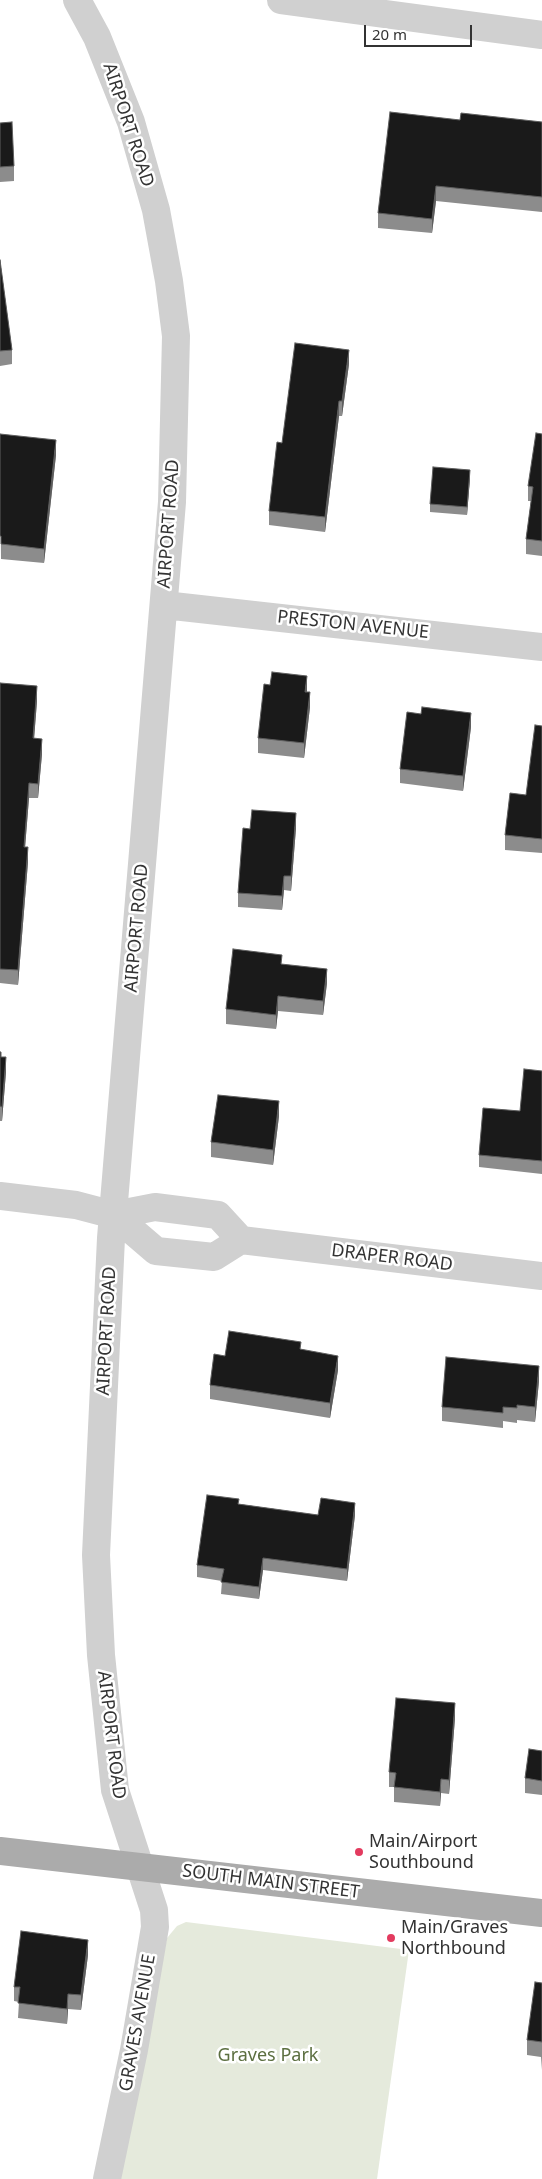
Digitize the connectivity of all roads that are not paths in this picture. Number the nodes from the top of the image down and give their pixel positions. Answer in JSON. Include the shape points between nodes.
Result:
{"nodes":[{"id":1,"x":77,"y":0,"type":"edge"},
{"id":2,"x":281,"y":0,"type":"edge"},
{"id":3,"x":542,"y":35,"type":"edge"},
{"id":4,"x":164,"y":605,"type":"junction"},
{"id":5,"x":542,"y":647,"type":"edge"},
{"id":6,"x":0,"y":1196,"type":"edge"},
{"id":7,"x":114,"y":1215,"type":"junction"},
{"id":8,"x":241,"y":1240,"type":"junction"},
{"id":9,"x":542,"y":1276,"type":"edge"},
{"id":10,"x":0,"y":1851,"type":"edge"},
{"id":11,"x":140,"y":1867,"type":"junction"},
{"id":12,"x":542,"y":1913,"type":"edge"},
{"id":13,"x":107,"y":2179,"type":"edge"}],
"edges":[{"from":1,"to":4,"type":"street","name":"AIRPORT ROAD","via":[[97,37],[131,122],[156,210],[169,282],[176,336],[176,391]]},
{"from":2,"to":3,"type":"street"},
{"from":4,"to":5,"type":"street","name":"PRESTON AVENUE"},
{"from":4,"to":7,"type":"street","name":"AIRPORT ROAD"},
{"from":6,"to":7,"type":"street","via":[[76,1205]]},
{"from":7,"to":8,"type":"street","via":[[154,1207],[218,1215]]},
{"from":7,"to":8,"type":"street","via":[[156,1251],[214,1257]]},
{"from":7,"to":11,"type":"street","name":"AIRPORT ROAD","via":[[96,1555],[101,1655],[116,1790]]},
{"from":8,"to":9,"type":"street","name":"DRAPER ROAD"},
{"from":10,"to":11,"type":"main road","name":"SOUTH MAIN STREET"},
{"from":11,"to":12,"type":"main road","name":"SOUTH MAIN STREET"},
{"from":11,"to":13,"type":"street","name":"GRAVES AVENUE","via":[[154,1910],[155,1927]]}]}
